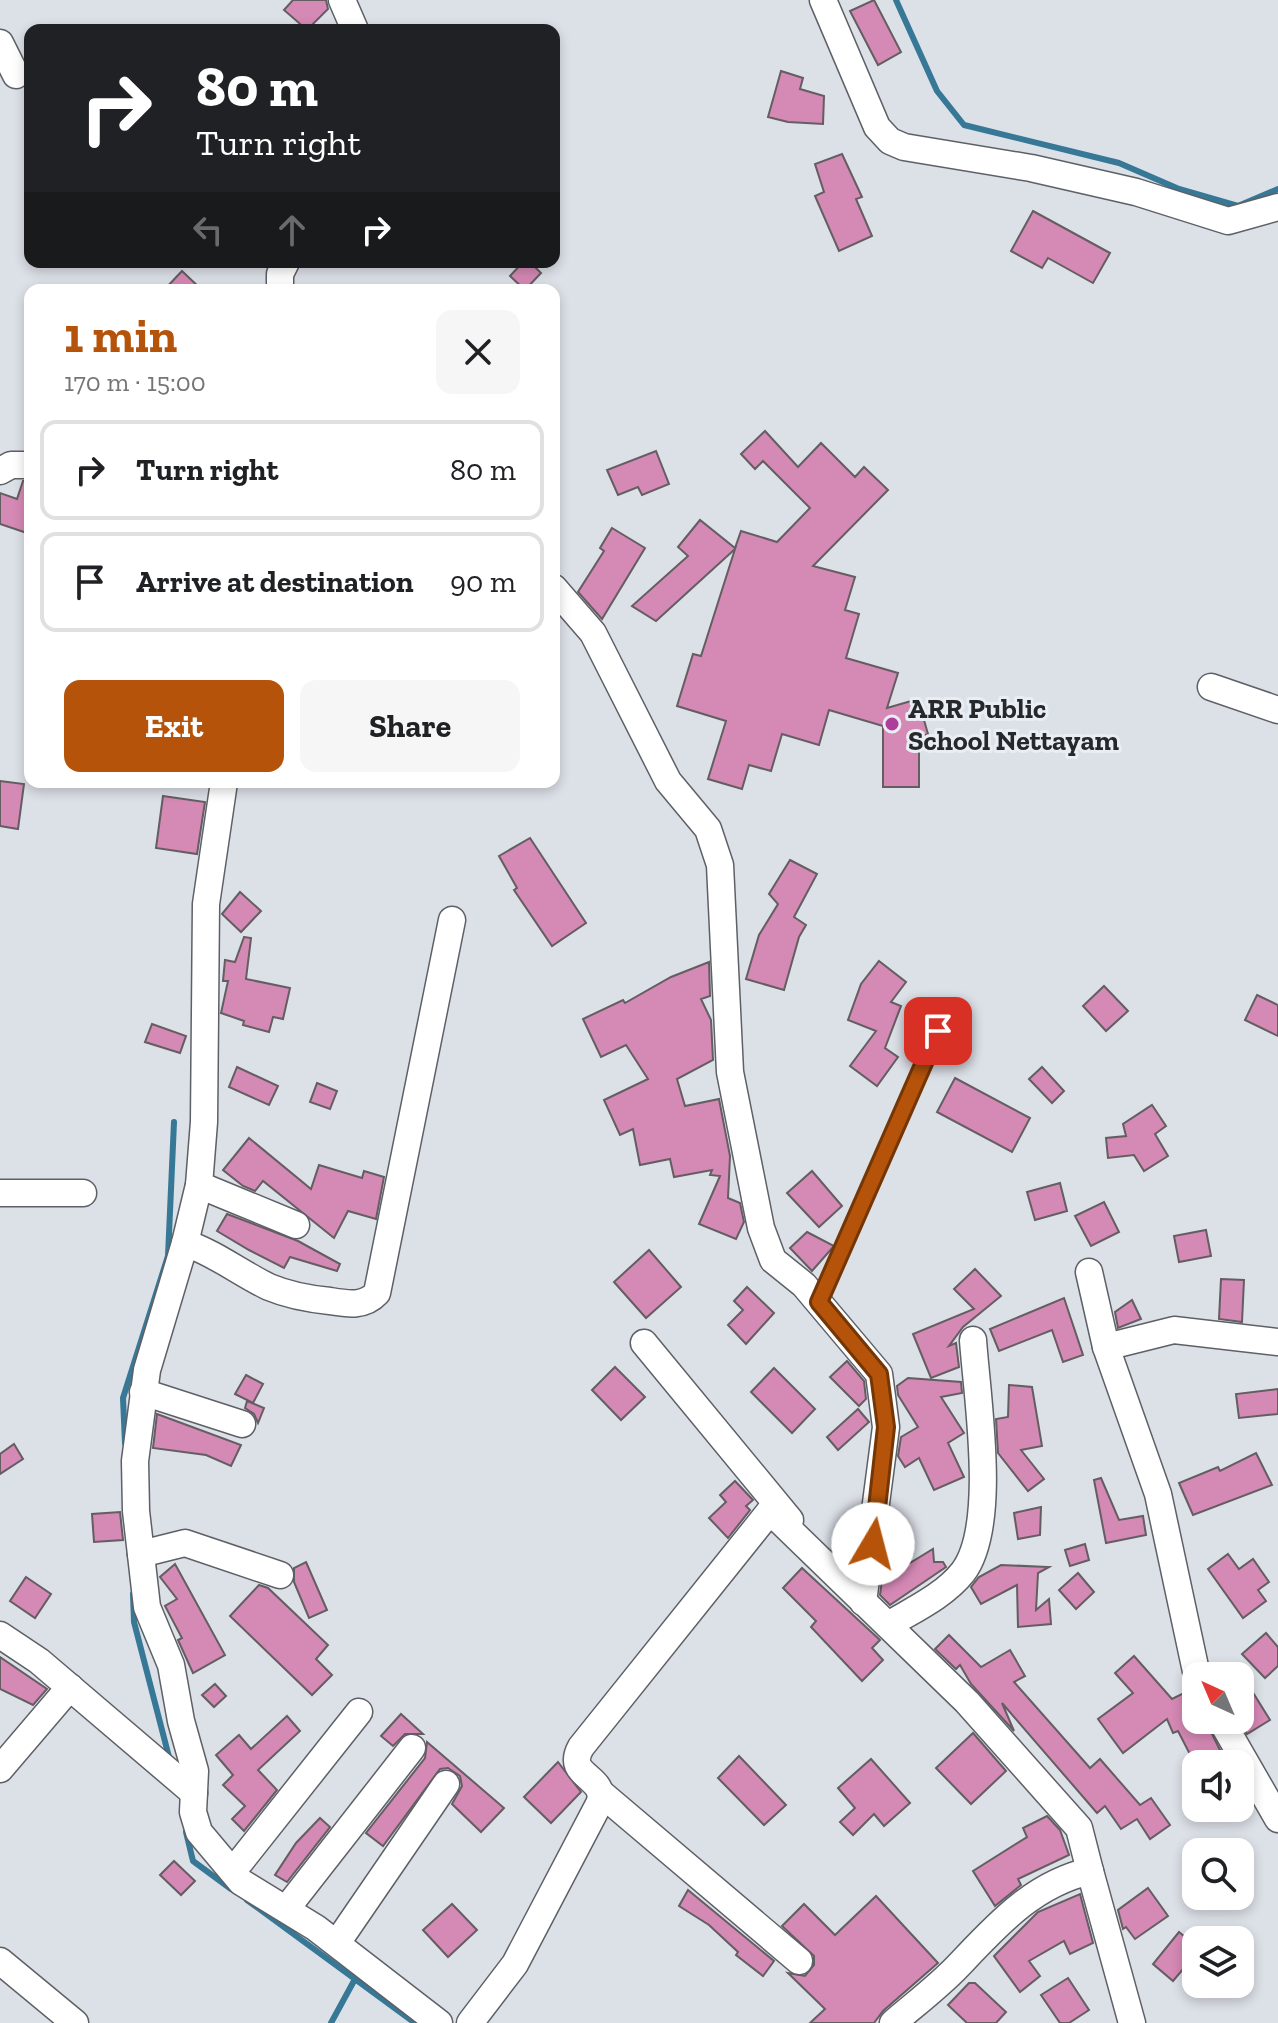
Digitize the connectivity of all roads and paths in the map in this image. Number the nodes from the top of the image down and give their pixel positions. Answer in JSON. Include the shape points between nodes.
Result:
{"nodes":[{"id":1,"x":342,"y":0,"type":"edge"},
{"id":2,"x":823,"y":0,"type":"edge"},
{"id":3,"x":352,"y":24,"type":"edge"},
{"id":4,"x":0,"y":43,"type":"edge"},
{"id":5,"x":16,"y":75,"type":"dead end"},
{"id":6,"x":1278,"y":207,"type":"edge"},
{"id":7,"x":24,"y":465,"type":"edge"},
{"id":8,"x":0,"y":471,"type":"edge"},
{"id":9,"x":560,"y":595,"type":"edge"},
{"id":10,"x":1211,"y":687,"type":"dead end"},
{"id":11,"x":1278,"y":710,"type":"edge"},
{"id":12,"x":223,"y":788,"type":"edge"},
{"id":13,"x":452,"y":920,"type":"dead end"},
{"id":14,"x":938,"y":1031,"type":"dead end"},
{"id":15,"x":199,"y":1185,"type":"junction"},
{"id":16,"x":0,"y":1193,"type":"edge"},
{"id":17,"x":83,"y":1193,"type":"dead end"},
{"id":18,"x":296,"y":1225,"type":"dead end"},
{"id":19,"x":185,"y":1243,"type":"junction"},
{"id":20,"x":1089,"y":1272,"type":"dead end"},
{"id":21,"x":819,"y":1302,"type":"junction"},
{"id":22,"x":973,"y":1340,"type":"dead end"},
{"id":23,"x":1278,"y":1342,"type":"edge"},
{"id":24,"x":644,"y":1343,"type":"dead end"},
{"id":25,"x":1106,"y":1347,"type":"junction"},
{"id":26,"x":143,"y":1392,"type":"junction"},
{"id":27,"x":242,"y":1424,"type":"dead end"},
{"id":28,"x":141,"y":1554,"type":"junction"},
{"id":29,"x":280,"y":1575,"type":"dead end"},
{"id":30,"x":836,"y":1575,"type":"junction"},
{"id":31,"x":863,"y":1602,"type":"junction"},
{"id":32,"x":888,"y":1625,"type":"junction"},
{"id":33,"x":0,"y":1635,"type":"edge"},
{"id":34,"x":1194,"y":1662,"type":"edge"},
{"id":35,"x":70,"y":1687,"type":"junction"},
{"id":36,"x":359,"y":1712,"type":"dead end"},
{"id":37,"x":1232,"y":1734,"type":"edge"},
{"id":38,"x":412,"y":1748,"type":"dead end"},
{"id":39,"x":0,"y":1769,"type":"edge"},
{"id":40,"x":446,"y":1784,"type":"dead end"},
{"id":41,"x":1270,"y":1784,"type":"edge"},
{"id":42,"x":194,"y":1793,"type":"junction"},
{"id":43,"x":602,"y":1794,"type":"junction"},
{"id":44,"x":1278,"y":1819,"type":"edge"},
{"id":45,"x":233,"y":1871,"type":"junction"},
{"id":46,"x":1090,"y":1871,"type":"junction"},
{"id":47,"x":287,"y":1908,"type":"junction"},
{"id":48,"x":337,"y":1943,"type":"junction"},
{"id":49,"x":0,"y":1961,"type":"edge"},
{"id":50,"x":799,"y":1961,"type":"dead end"},
{"id":51,"x":75,"y":2023,"type":"edge"},
{"id":52,"x":439,"y":2023,"type":"edge"},
{"id":53,"x":470,"y":2023,"type":"edge"},
{"id":54,"x":893,"y":2023,"type":"edge"},
{"id":55,"x":1132,"y":2023,"type":"edge"}],
"edges":[{"from":1,"to":3,"type":"street"},
{"from":2,"to":6,"type":"street","via":[[877,127],[890,141],[1136,192],[1228,221]]},
{"from":4,"to":5,"type":"street"},
{"from":7,"to":8,"type":"street"},
{"from":9,"to":21,"type":"street","via":[[593,633],[668,781],[708,829],[720,865],[730,1072],[761,1228],[773,1260]]},
{"from":10,"to":11,"type":"street"},
{"from":12,"to":15,"type":"street","via":[[206,904]]},
{"from":13,"to":19,"type":"street","via":[[377,1293],[357,1304],[306,1298],[272,1288]]},
{"from":14,"to":21,"type":"lane"},
{"from":15,"to":18,"type":"street"},
{"from":15,"to":19,"type":"street"},
{"from":16,"to":17,"type":"street"},
{"from":19,"to":26,"type":"street"},
{"from":20,"to":25,"type":"street"},
{"from":21,"to":31,"type":"street","via":[[879,1374],[886,1427]]},
{"from":22,"to":32,"type":"street","via":[[983,1471],[979,1542],[963,1571],[941,1593]]},
{"from":23,"to":25,"type":"street","via":[[1174,1330]]},
{"from":24,"to":30,"type":"street"},
{"from":25,"to":34,"type":"street","via":[[1158,1494]]},
{"from":26,"to":27,"type":"street"},
{"from":26,"to":28,"type":"street","via":[[135,1461]]},
{"from":28,"to":29,"type":"street","via":[[185,1543]]},
{"from":28,"to":42,"type":"street","via":[[147,1607],[171,1665],[195,1771]]},
{"from":30,"to":31,"type":"street"},
{"from":30,"to":43,"type":"street","via":[[770,1511],[581,1747],[577,1765]]},
{"from":31,"to":32,"type":"street"},
{"from":32,"to":46,"type":"street","via":[[967,1702],[1079,1828]]},
{"from":33,"to":35,"type":"street"},
{"from":35,"to":39,"type":"street"},
{"from":35,"to":42,"type":"street"},
{"from":36,"to":45,"type":"street"},
{"from":37,"to":41,"type":"street"},
{"from":38,"to":47,"type":"street"},
{"from":40,"to":48,"type":"street"},
{"from":41,"to":44,"type":"street"},
{"from":42,"to":45,"type":"street","via":[[199,1832]]},
{"from":43,"to":50,"type":"street"},
{"from":43,"to":53,"type":"street","via":[[515,1964]]},
{"from":45,"to":47,"type":"street","via":[[241,1882]]},
{"from":46,"to":54,"type":"street","via":[[1062,1877],[992,1927],[957,1968]]},
{"from":46,"to":55,"type":"street"},
{"from":47,"to":48,"type":"street"},
{"from":48,"to":52,"type":"street"},
{"from":49,"to":51,"type":"street"}]}
